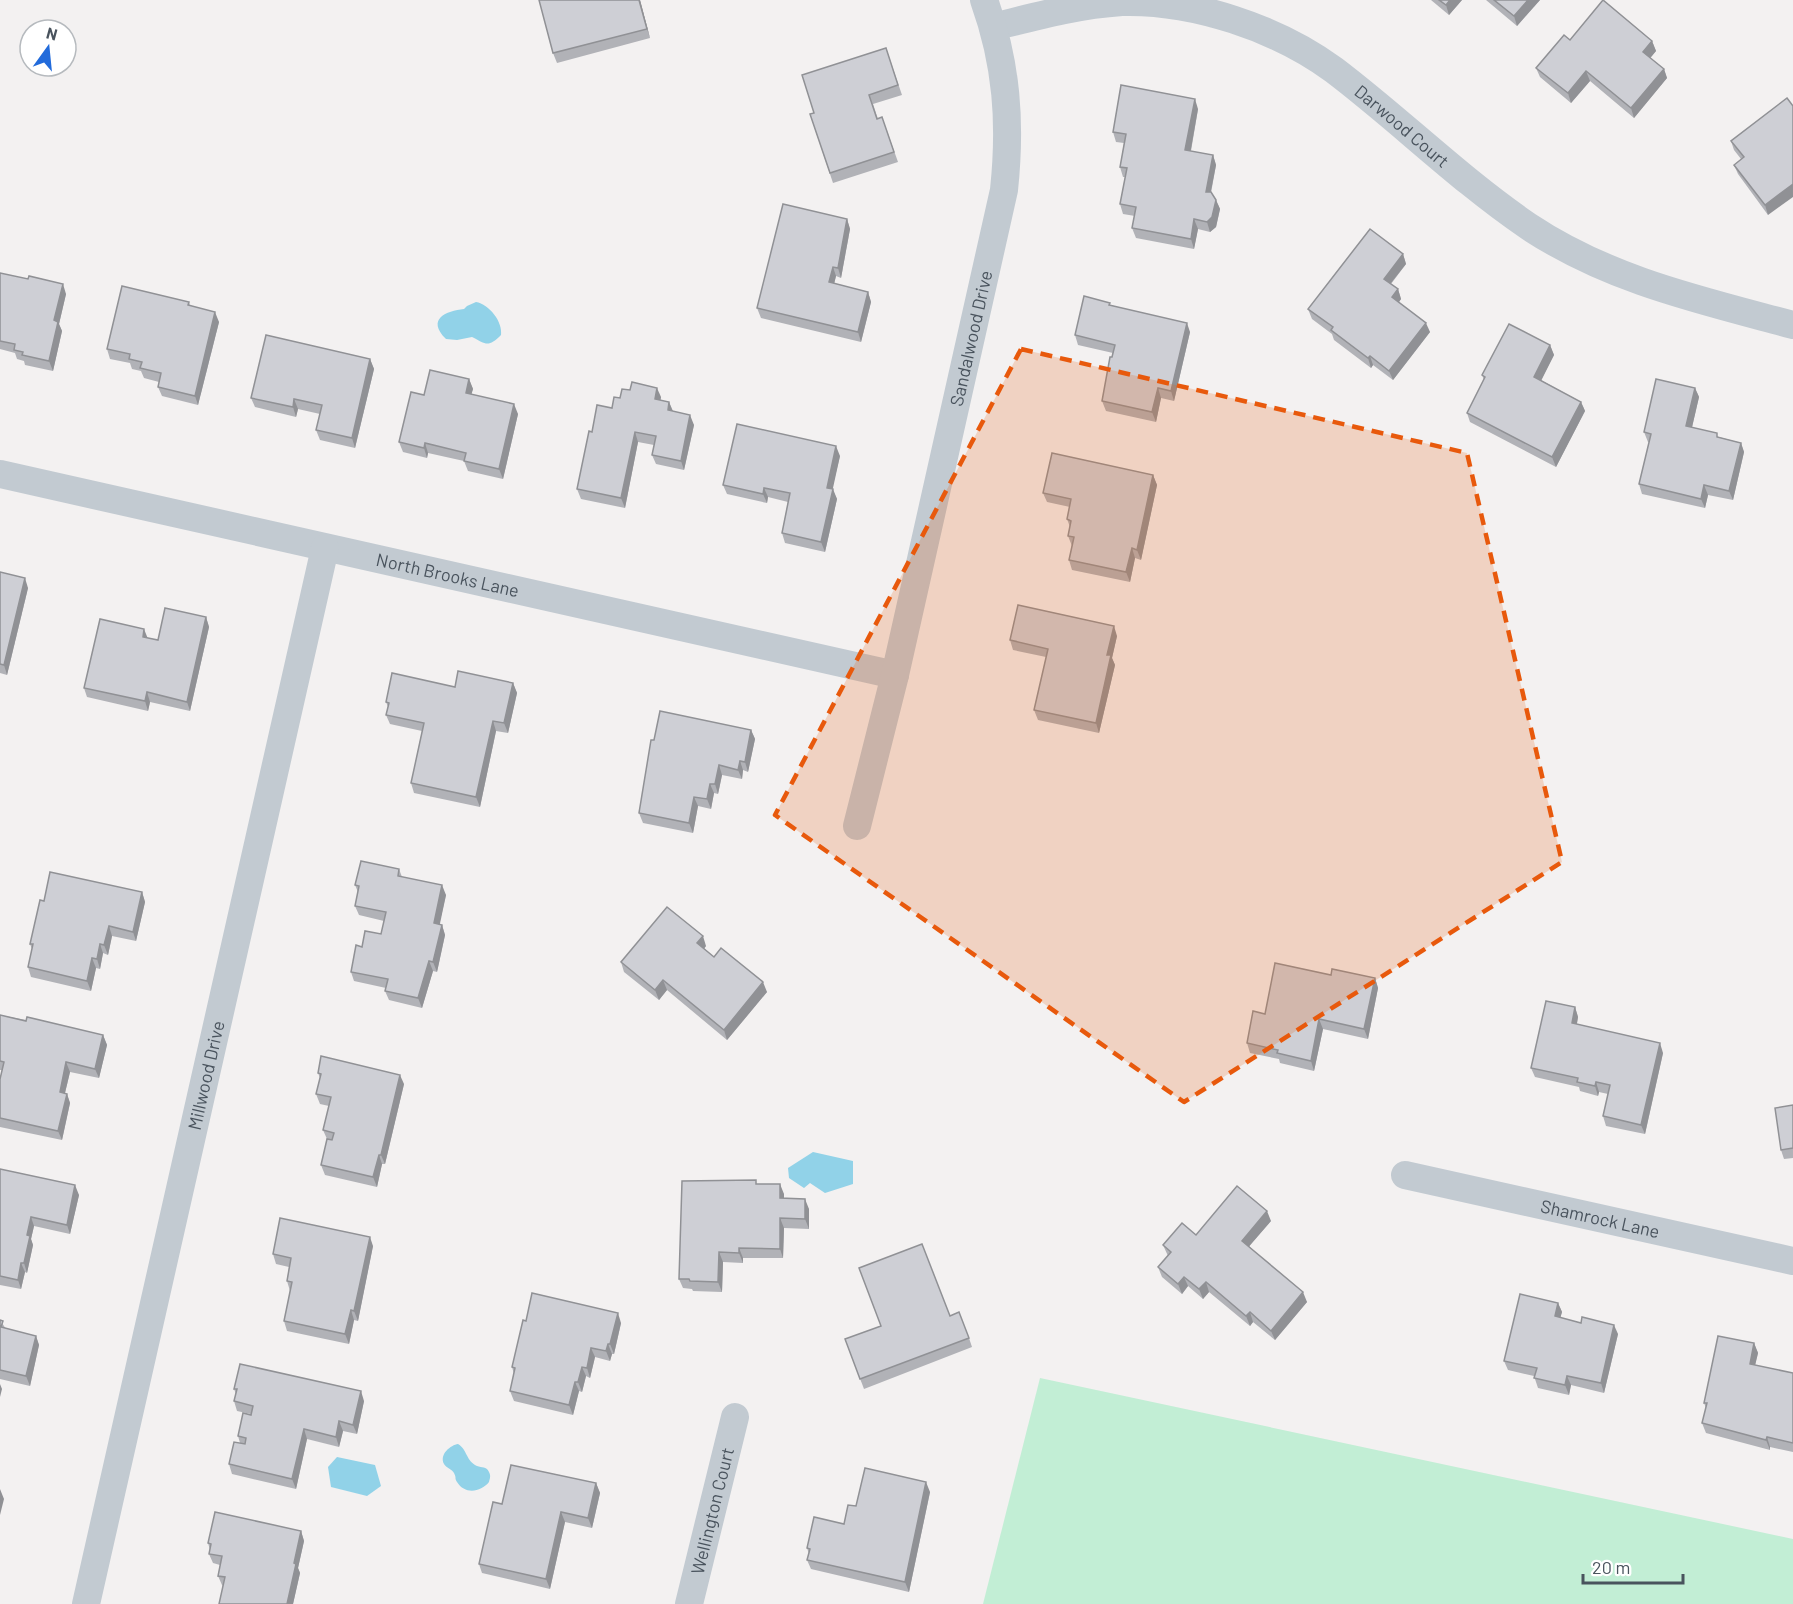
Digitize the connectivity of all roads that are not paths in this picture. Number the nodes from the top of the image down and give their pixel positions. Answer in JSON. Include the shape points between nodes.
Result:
{"nodes":[{"id":1,"x":984,"y":0,"type":"edge"},
{"id":2,"x":993,"y":27,"type":"junction"},
{"id":3,"x":1793,"y":325,"type":"edge"},
{"id":4,"x":0,"y":474,"type":"edge"},
{"id":5,"x":325,"y":548,"type":"junction"},
{"id":6,"x":894,"y":675,"type":"junction"},
{"id":7,"x":857,"y":826,"type":"dead end"},
{"id":8,"x":1406,"y":1175,"type":"dead end"},
{"id":9,"x":1793,"y":1261,"type":"edge"},
{"id":10,"x":735,"y":1418,"type":"dead end"},
{"id":11,"x":86,"y":1604,"type":"edge"},
{"id":12,"x":689,"y":1604,"type":"edge"}],
"edges":[{"from":1,"to":2,"type":"street","name":"Sandalwood Drive"},
{"from":2,"to":3,"type":"street","name":"Darwood Court","via":[[1065,8],[1124,2],[1194,8],[1250,25],[1293,44],[1333,69],[1460,175],[1563,247],[1663,290]]},
{"from":2,"to":6,"type":"street","name":"Sandalwood Drive","via":[[1007,106],[1004,190]]},
{"from":4,"to":5,"type":"street","name":"North Brooks Lane"},
{"from":5,"to":6,"type":"street","name":"North Brooks Lane"},
{"from":5,"to":11,"type":"street","name":"Millwood Drive"},
{"from":6,"to":7,"type":"street","name":"Sandalwood Drive"},
{"from":8,"to":9,"type":"street","name":"Shamrock Lane"},
{"from":10,"to":12,"type":"street","name":"Wellington Court"}]}
